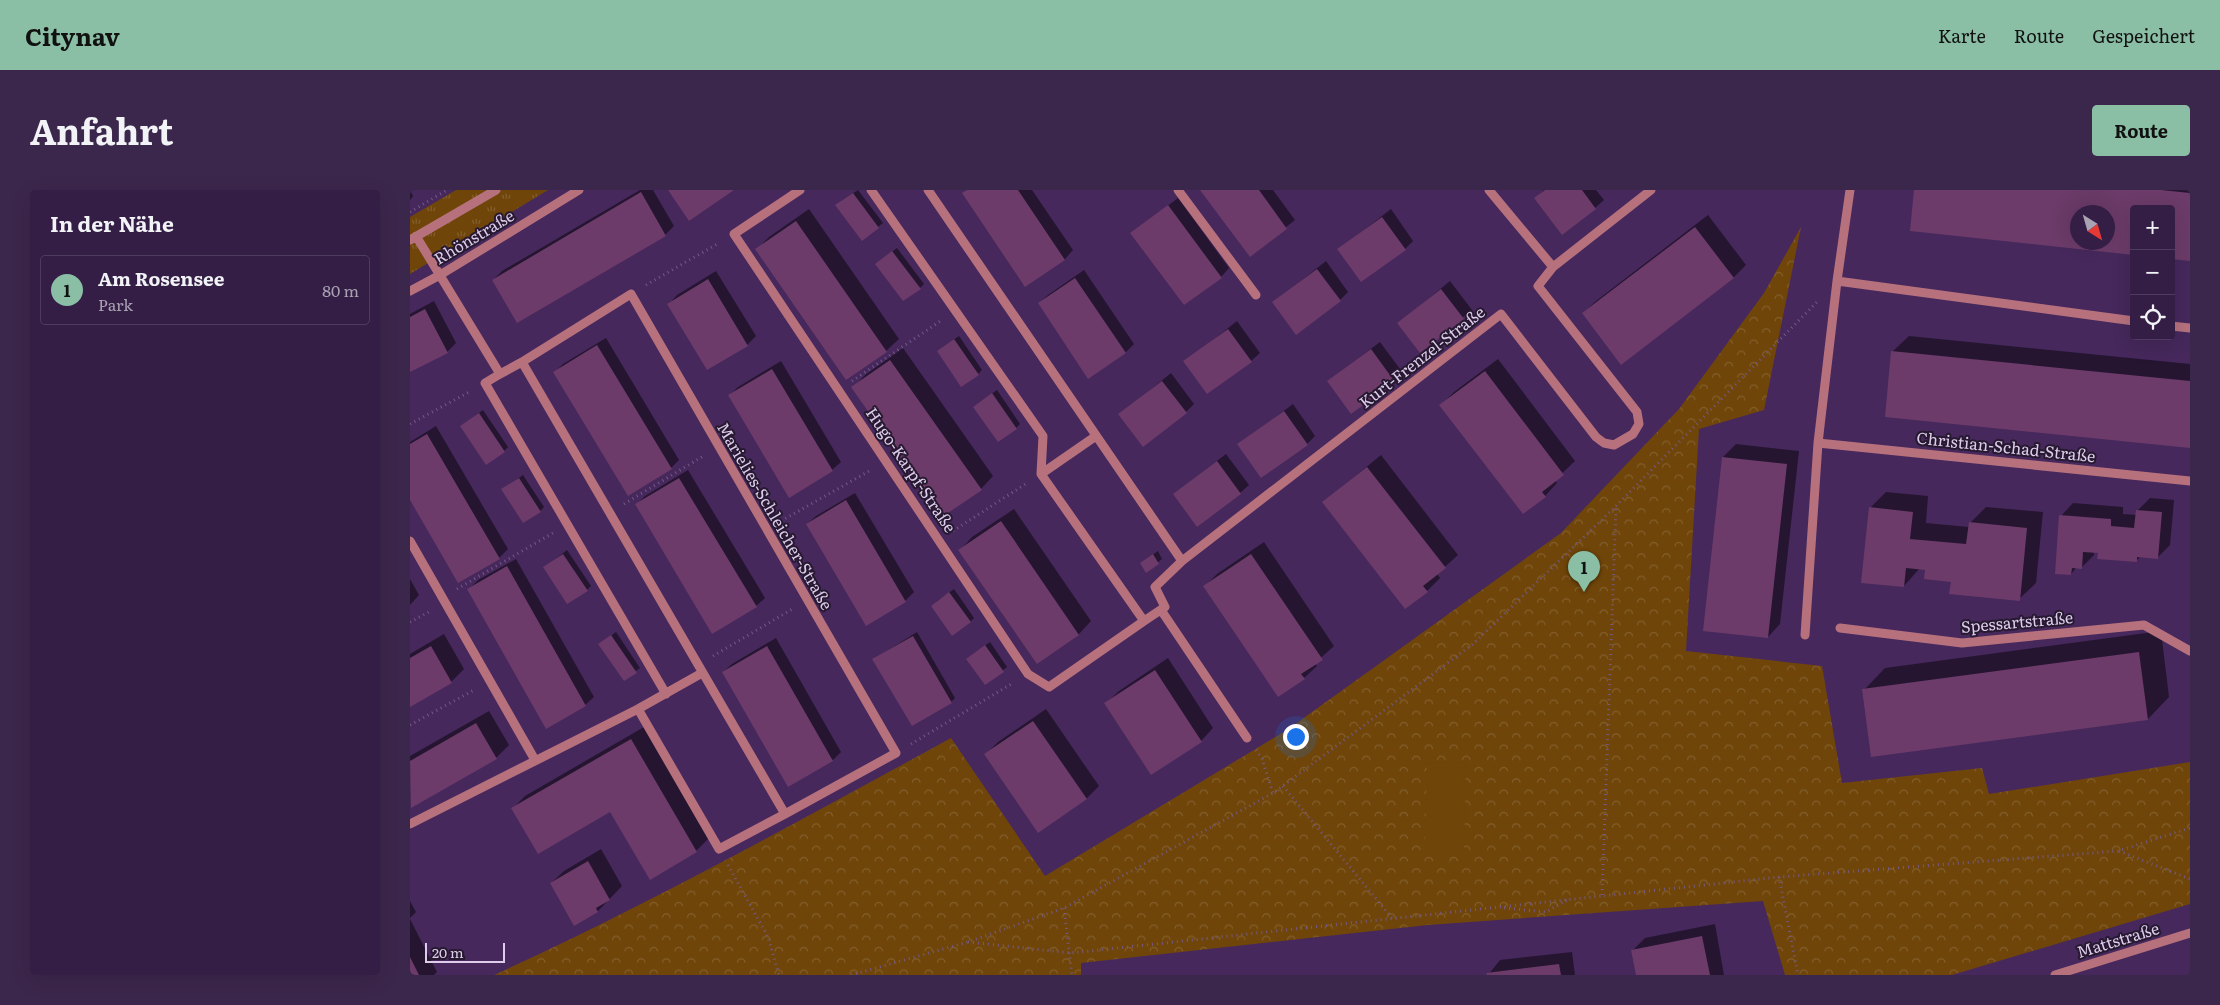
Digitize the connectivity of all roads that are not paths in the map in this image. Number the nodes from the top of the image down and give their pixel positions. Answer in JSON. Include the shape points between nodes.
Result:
{"nodes":[{"id":1,"x":496,"y":190,"type":"edge"},
{"id":2,"x":579,"y":190,"type":"edge"},
{"id":3,"x":800,"y":190,"type":"edge"},
{"id":4,"x":871,"y":190,"type":"edge"},
{"id":5,"x":928,"y":190,"type":"edge"},
{"id":6,"x":1178,"y":190,"type":"edge"},
{"id":7,"x":1489,"y":190,"type":"edge"},
{"id":8,"x":1651,"y":190,"type":"edge"},
{"id":9,"x":1850,"y":190,"type":"edge"},
{"id":10,"x":413,"y":238,"type":"edge"},
{"id":11,"x":1553,"y":267,"type":"junction"},
{"id":12,"x":440,"y":276,"type":"junction"},
{"id":13,"x":1837,"y":281,"type":"junction"},
{"id":14,"x":410,"y":291,"type":"edge"},
{"id":15,"x":1256,"y":295,"type":"dead end"},
{"id":16,"x":2130,"y":320,"type":"edge"},
{"id":17,"x":2175,"y":326,"type":"edge"},
{"id":18,"x":2190,"y":328,"type":"edge"},
{"id":19,"x":522,"y":362,"type":"junction"},
{"id":20,"x":500,"y":374,"type":"junction"},
{"id":21,"x":1096,"y":436,"type":"junction"},
{"id":22,"x":1818,"y":443,"type":"junction"},
{"id":23,"x":1040,"y":474,"type":"junction"},
{"id":24,"x":2190,"y":481,"type":"edge"},
{"id":25,"x":410,"y":541,"type":"edge"},
{"id":26,"x":1182,"y":561,"type":"junction"},
{"id":27,"x":1161,"y":610,"type":"junction"},
{"id":28,"x":1144,"y":622,"type":"junction"},
{"id":29,"x":1840,"y":628,"type":"dead end"},
{"id":30,"x":1805,"y":635,"type":"dead end"},
{"id":31,"x":2190,"y":651,"type":"edge"},
{"id":32,"x":700,"y":669,"type":"junction"},
{"id":33,"x":666,"y":694,"type":"junction"},
{"id":34,"x":638,"y":709,"type":"junction"},
{"id":35,"x":1247,"y":738,"type":"road end"},
{"id":36,"x":535,"y":760,"type":"junction"},
{"id":37,"x":785,"y":814,"type":"junction"},
{"id":38,"x":410,"y":824,"type":"edge"},
{"id":39,"x":2190,"y":933,"type":"edge"},
{"id":40,"x":2055,"y":975,"type":"edge"}],
"edges":[{"from":1,"to":10,"type":"street","name":"Rhönstraße"},
{"from":2,"to":12,"type":"street","name":"Rhönstraße"},
{"from":3,"to":28,"type":"street","name":"Hugo-Karpf-Straße","via":[[734,234],[1028,674],[1049,687]]},
{"from":4,"to":23,"type":"street","via":[[1043,436]]},
{"from":5,"to":21,"type":"street"},
{"from":6,"to":15,"type":"street"},
{"from":7,"to":11,"type":"street"},
{"from":8,"to":11,"type":"street","name":"Kurt-Frenzel-Straße"},
{"from":9,"to":13,"type":"street"},
{"from":10,"to":12,"type":"street"},
{"from":11,"to":26,"type":"street","name":"Kurt-Frenzel-Straße","via":[[1538,286],[1636,412],[1639,424],[1633,434],[1614,445],[1596,437],[1501,314]]},
{"from":12,"to":14,"type":"street","name":"Rhönstraße"},
{"from":12,"to":20,"type":"street"},
{"from":13,"to":16,"type":"street"},
{"from":13,"to":22,"type":"street"},
{"from":17,"to":18,"type":"street"},
{"from":19,"to":20,"type":"street"},
{"from":19,"to":32,"type":"street"},
{"from":19,"to":37,"type":"street","name":"Marielies-Schleicher-Straße","via":[[631,294],[896,753]]},
{"from":20,"to":33,"type":"street","via":[[485,383]]},
{"from":21,"to":23,"type":"street"},
{"from":21,"to":26,"type":"street"},
{"from":22,"to":24,"type":"street","name":"Christian-Schad-Straße"},
{"from":22,"to":30,"type":"street"},
{"from":23,"to":28,"type":"street"},
{"from":25,"to":36,"type":"street"},
{"from":26,"to":27,"type":"street","via":[[1155,587],[1165,607]]},
{"from":27,"to":28,"type":"street","name":"Hugo-Karpf-Straße"},
{"from":27,"to":35,"type":"street"},
{"from":29,"to":31,"type":"street","name":"Spessartstraße","via":[[1962,643],[2144,625]]},
{"from":32,"to":33,"type":"street"},
{"from":32,"to":37,"type":"street"},
{"from":33,"to":34,"type":"street"},
{"from":34,"to":36,"type":"street"},
{"from":34,"to":37,"type":"street","via":[[719,849]]},
{"from":36,"to":38,"type":"street"},
{"from":39,"to":40,"type":"street","name":"Mattstraße"}]}
